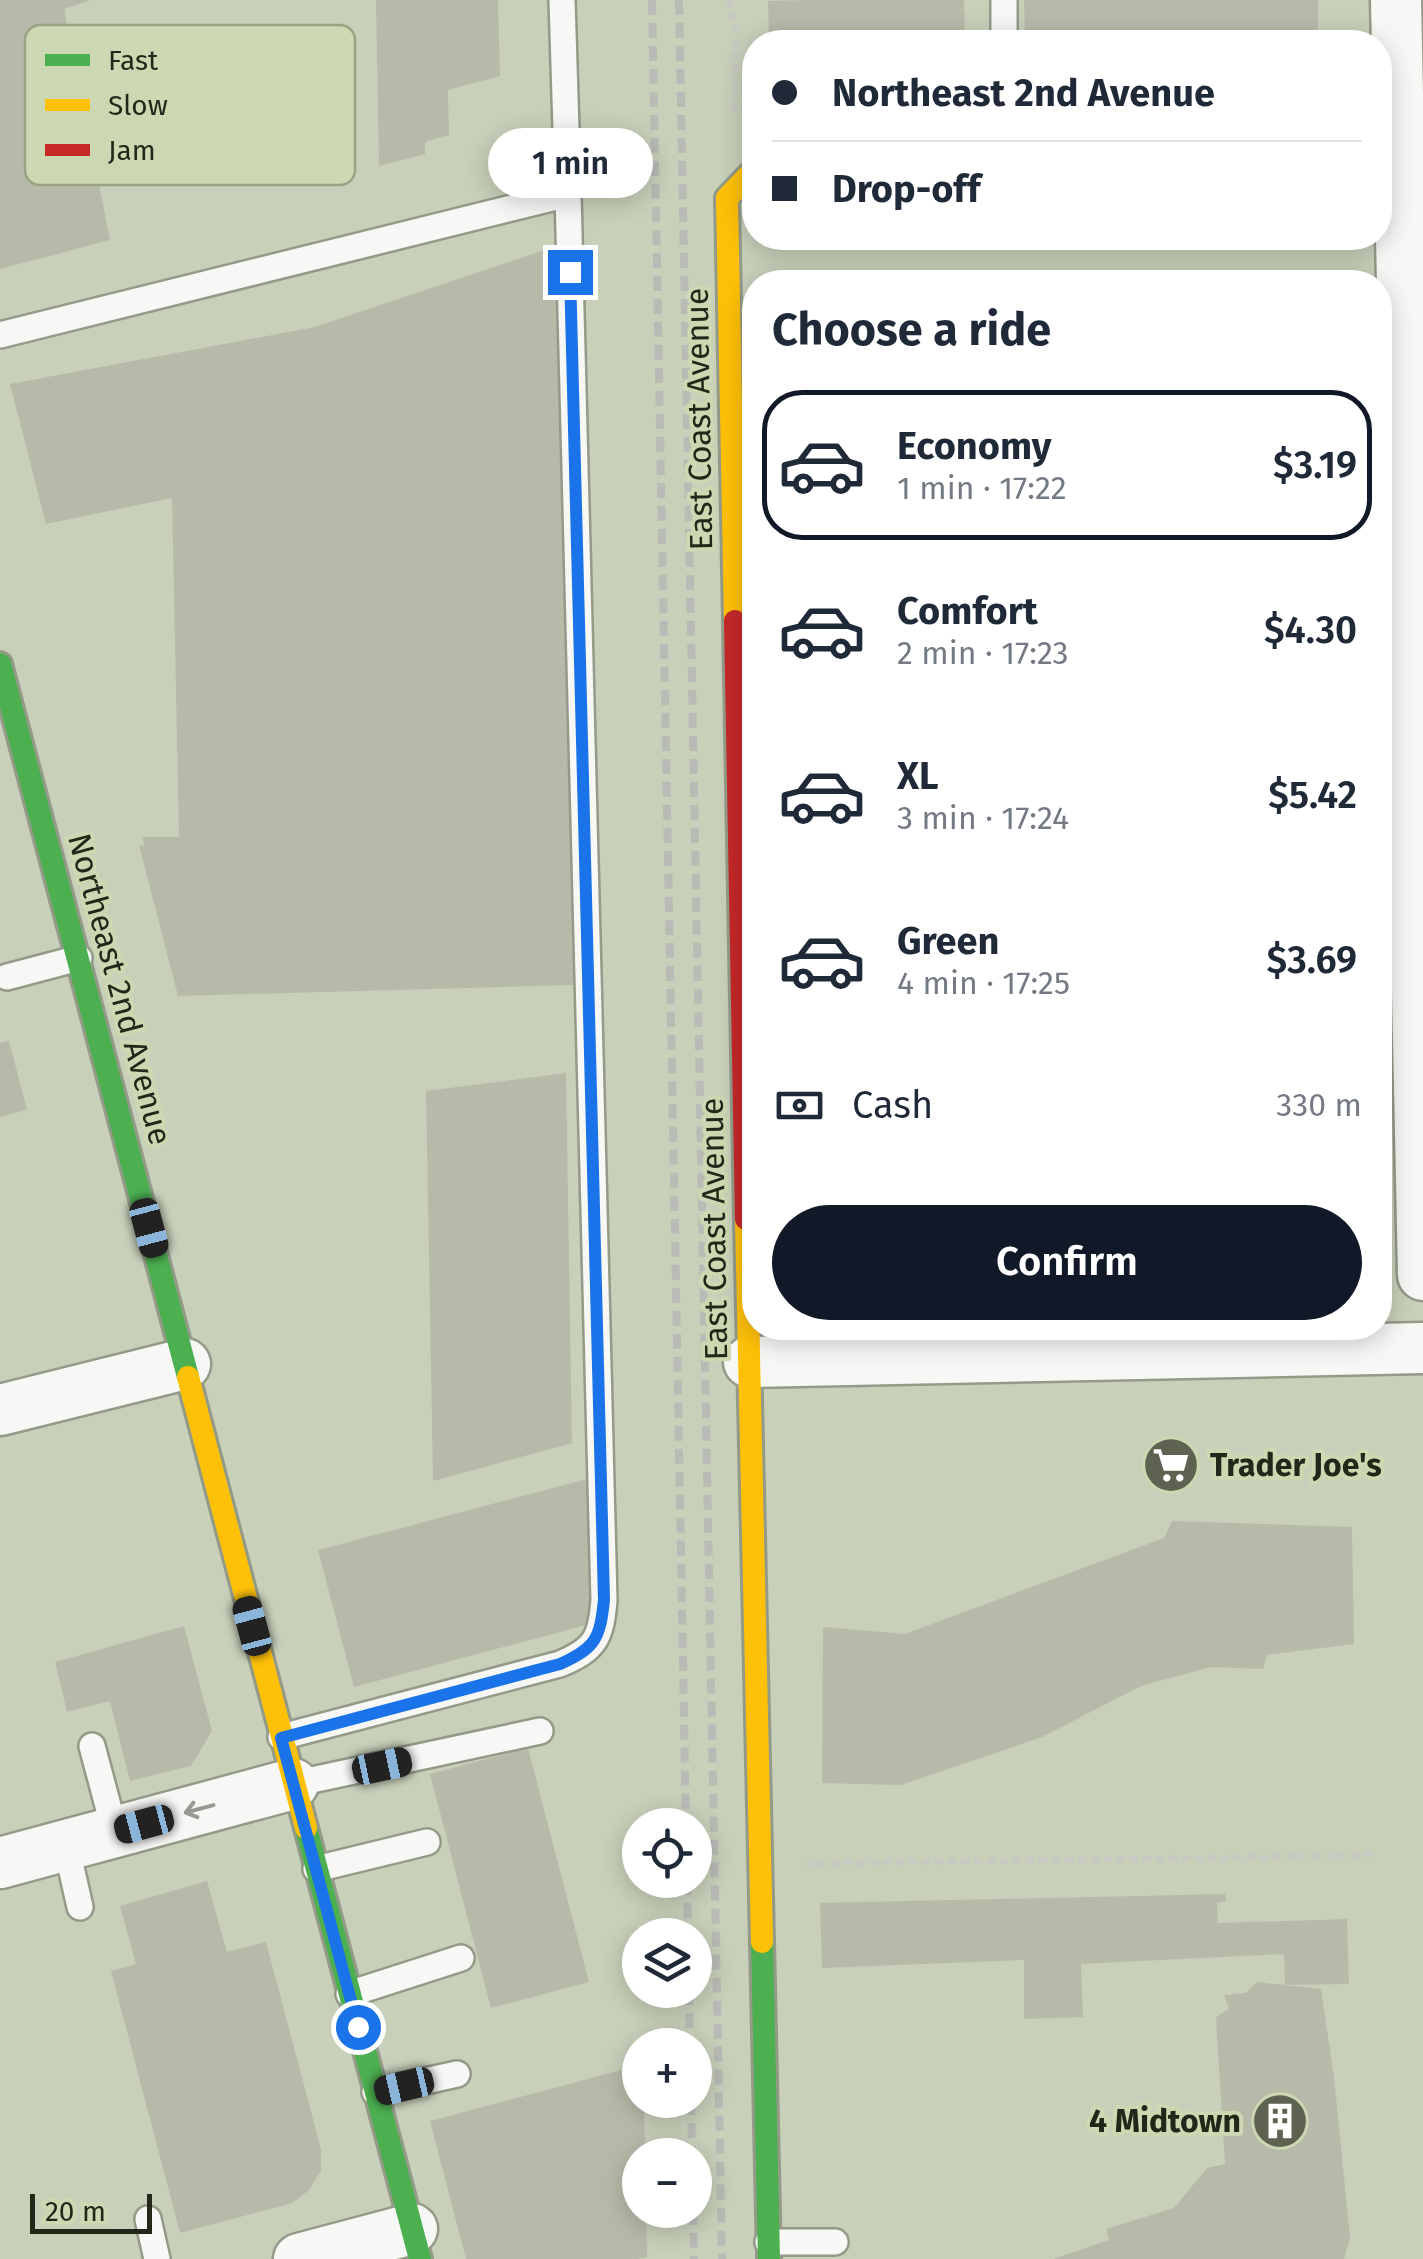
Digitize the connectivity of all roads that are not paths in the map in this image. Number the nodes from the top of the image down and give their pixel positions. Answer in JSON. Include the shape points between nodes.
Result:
{"nodes":[{"id":1,"x":562,"y":0,"type":"edge"},
{"id":2,"x":1004,"y":0,"type":"edge"},
{"id":3,"x":1396,"y":0,"type":"edge"},
{"id":4,"x":1004,"y":30,"type":"edge"},
{"id":5,"x":1392,"y":93,"type":"edge"},
{"id":6,"x":1392,"y":179,"type":"edge"},
{"id":7,"x":742,"y":182,"type":"edge"},
{"id":8,"x":568,"y":194,"type":"junction"},
{"id":9,"x":0,"y":335,"type":"edge"},
{"id":10,"x":0,"y":664,"type":"edge"},
{"id":11,"x":1418,"y":702,"type":"edge"},
{"id":12,"x":79,"y":958,"type":"junction"},
{"id":13,"x":7,"y":978,"type":"dead end"},
{"id":14,"x":742,"y":992,"type":"edge"},
{"id":15,"x":1423,"y":1275,"type":"edge"},
{"id":16,"x":749,"y":1340,"type":"edge"},
{"id":17,"x":1423,"y":1348,"type":"edge"},
{"id":18,"x":749,"y":1362,"type":"junction"},
{"id":19,"x":185,"y":1364,"type":"junction"},
{"id":20,"x":0,"y":1410,"type":"edge"},
{"id":21,"x":540,"y":1731,"type":"dead end"},
{"id":22,"x":92,"y":1746,"type":"dead end"},
{"id":23,"x":287,"y":1761,"type":"junction"},
{"id":24,"x":116,"y":1832,"type":"junction"},
{"id":25,"x":426,"y":1842,"type":"dead end"},
{"id":26,"x":66,"y":1845,"type":"junction"},
{"id":27,"x":0,"y":1862,"type":"edge"},
{"id":28,"x":316,"y":1869,"type":"junction"},
{"id":29,"x":80,"y":1907,"type":"dead end"},
{"id":30,"x":461,"y":1958,"type":"dead end"},
{"id":31,"x":349,"y":1994,"type":"junction"},
{"id":32,"x":457,"y":2074,"type":"dead end"},
{"id":33,"x":375,"y":2092,"type":"junction"},
{"id":34,"x":148,"y":2219,"type":"dead end"},
{"id":35,"x":835,"y":2242,"type":"dead end"},
{"id":36,"x":416,"y":2244,"type":"edge"},
{"id":37,"x":769,"y":2250,"type":"edge"},
{"id":38,"x":158,"y":2259,"type":"edge"},
{"id":39,"x":300,"y":2259,"type":"edge"}],
"edges":[{"from":1,"to":8,"type":"lane"},
{"from":2,"to":4,"type":"lane"},
{"from":3,"to":5,"type":"street"},
{"from":6,"to":11,"type":"street"},
{"from":7,"to":14,"type":"street","name":"East Coast Avenue","via":[[727,198]]},
{"from":8,"to":9,"type":"lane"},
{"from":8,"to":23,"type":"lane","via":[[601,1628],[594,1644],[560,1664]]},
{"from":10,"to":12,"type":"street","name":"Northeast 2nd Avenue"},
{"from":11,"to":15,"type":"street"},
{"from":12,"to":13,"type":"lane"},
{"from":12,"to":19,"type":"street","name":"Northeast 2nd Avenue"},
{"from":16,"to":18,"type":"street","name":"East Coast Avenue"},
{"from":17,"to":18,"type":"street"},
{"from":18,"to":37,"type":"street","name":"East Coast Avenue"},
{"from":19,"to":20,"type":"street"},
{"from":19,"to":23,"type":"street","name":"Northeast 2nd Avenue"},
{"from":21,"to":23,"type":"lane"},
{"from":22,"to":24,"type":"lane"},
{"from":23,"to":24,"type":"street","one_way":true},
{"from":23,"to":28,"type":"street","name":"Northeast 2nd Avenue"},
{"from":24,"to":26,"type":"street"},
{"from":25,"to":28,"type":"lane"},
{"from":26,"to":27,"type":"street"},
{"from":26,"to":29,"type":"lane"},
{"from":28,"to":31,"type":"street","name":"Northeast 2nd Avenue"},
{"from":30,"to":31,"type":"lane"},
{"from":31,"to":33,"type":"street","name":"Northeast 2nd Avenue"},
{"from":32,"to":33,"type":"lane"},
{"from":33,"to":36,"type":"street","name":"Northeast 2nd Avenue"},
{"from":34,"to":38,"type":"lane"},
{"from":35,"to":37,"type":"lane"},
{"from":36,"to":39,"type":"street"}]}
